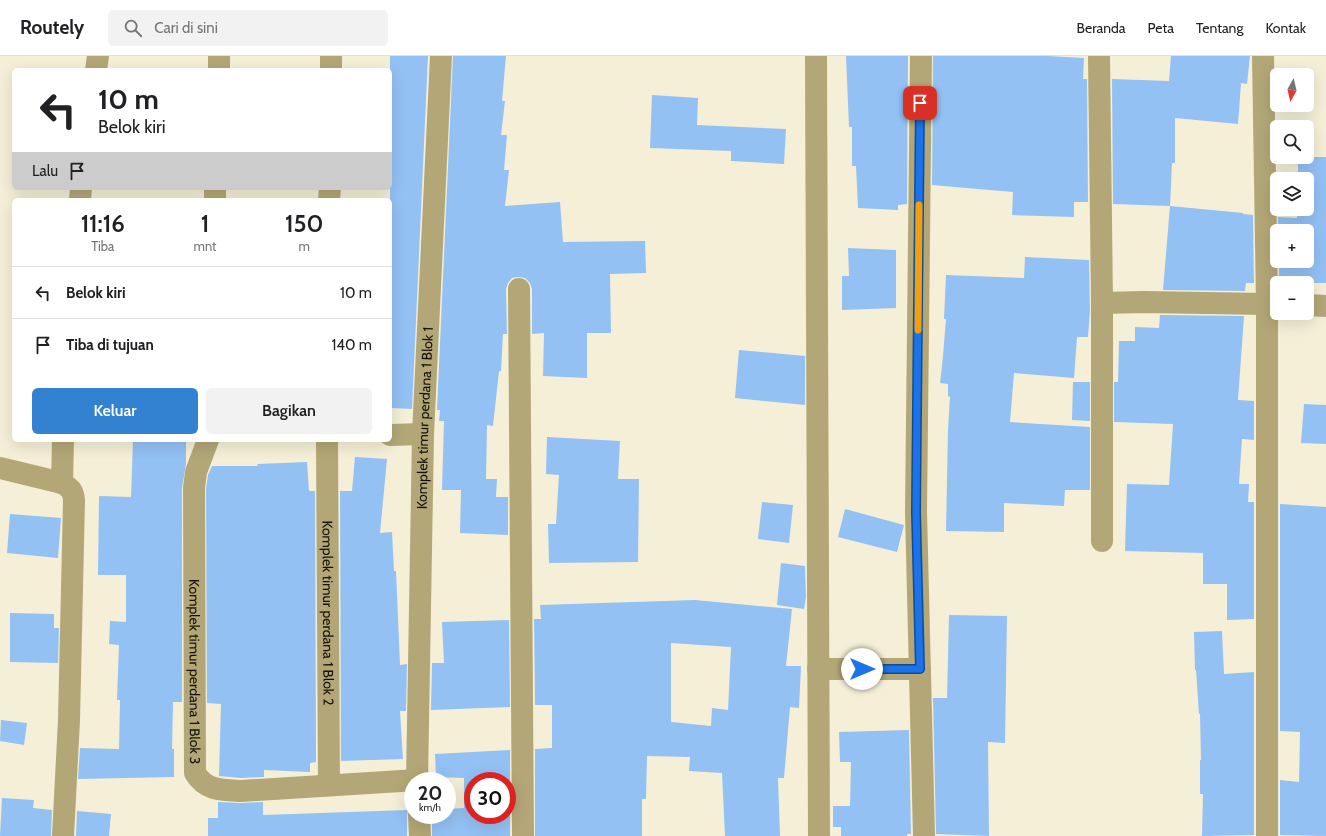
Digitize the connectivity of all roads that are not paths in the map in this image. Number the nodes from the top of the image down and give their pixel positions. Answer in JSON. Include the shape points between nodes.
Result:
{"nodes":[{"id":1,"x":98,"y":56,"type":"edge"},
{"id":2,"x":219,"y":56,"type":"edge"},
{"id":3,"x":331,"y":56,"type":"edge"},
{"id":4,"x":441,"y":56,"type":"edge"},
{"id":5,"x":816,"y":56,"type":"edge"},
{"id":6,"x":921,"y":56,"type":"edge"},
{"id":7,"x":1099,"y":56,"type":"edge"},
{"id":8,"x":1263,"y":56,"type":"edge"},
{"id":9,"x":96,"y":68,"type":"edge"},
{"id":10,"x":219,"y":68,"type":"edge"},
{"id":11,"x":331,"y":68,"type":"edge"},
{"id":12,"x":1271,"y":276,"type":"edge"},
{"id":13,"x":519,"y":290,"type":"dead end"},
{"id":14,"x":1102,"y":303,"type":"junction"},
{"id":15,"x":1270,"y":304,"type":"edge"},
{"id":16,"x":1314,"y":305,"type":"edge"},
{"id":17,"x":1326,"y":306,"type":"edge"},
{"id":18,"x":1272,"y":320,"type":"edge"},
{"id":19,"x":423,"y":434,"type":"junction"},
{"id":20,"x":392,"y":435,"type":"edge"},
{"id":21,"x":63,"y":442,"type":"edge"},
{"id":22,"x":207,"y":442,"type":"edge"},
{"id":23,"x":327,"y":442,"type":"edge"},
{"id":24,"x":0,"y":468,"type":"edge"},
{"id":25,"x":62,"y":484,"type":"junction"},
{"id":26,"x":1102,"y":542,"type":"dead end"},
{"id":27,"x":818,"y":669,"type":"junction"},
{"id":28,"x":920,"y":669,"type":"junction"},
{"id":29,"x":417,"y":772,"type":"edge"},
{"id":30,"x":404,"y":782,"type":"edge"},
{"id":31,"x":329,"y":785,"type":"junction"},
{"id":32,"x":419,"y":824,"type":"edge"},
{"id":33,"x":63,"y":836,"type":"edge"},
{"id":34,"x":420,"y":836,"type":"edge"},
{"id":35,"x":523,"y":836,"type":"edge"},
{"id":36,"x":820,"y":836,"type":"edge"},
{"id":37,"x":924,"y":836,"type":"edge"},
{"id":38,"x":1267,"y":836,"type":"edge"}],
"edges":[{"from":1,"to":9,"type":"street"},
{"from":2,"to":10,"type":"street"},
{"from":3,"to":11,"type":"street"},
{"from":4,"to":19,"type":"street","name":"Komplek timur perdana 1 Blok 1"},
{"from":5,"to":27,"type":"street"},
{"from":6,"to":28,"type":"street","via":[[916,512]]},
{"from":7,"to":14,"type":"street"},
{"from":8,"to":12,"type":"street"},
{"from":13,"to":35,"type":"street"},
{"from":14,"to":15,"type":"street"},
{"from":14,"to":26,"type":"street"},
{"from":16,"to":17,"type":"street"},
{"from":18,"to":38,"type":"street"},
{"from":19,"to":20,"type":"street"},
{"from":19,"to":29,"type":"street","name":"Komplek timur perdana 1 Blok 1"},
{"from":21,"to":25,"type":"street"},
{"from":22,"to":31,"type":"street","name":"Komplek timur perdana 1 Blok 3","via":[[196,472],[194,488],[194,773],[204,785],[221,790]]},
{"from":23,"to":31,"type":"street","name":"Komplek timur perdana 1 Blok 2"},
{"from":24,"to":25,"type":"street"},
{"from":25,"to":33,"type":"street","via":[[71,488],[74,500],[69,720]]},
{"from":27,"to":28,"type":"street"},
{"from":27,"to":36,"type":"street"},
{"from":28,"to":37,"type":"street"},
{"from":30,"to":31,"type":"street","name":"Komplek timur perdana 1 Blok 3"},
{"from":32,"to":34,"type":"street"}]}
